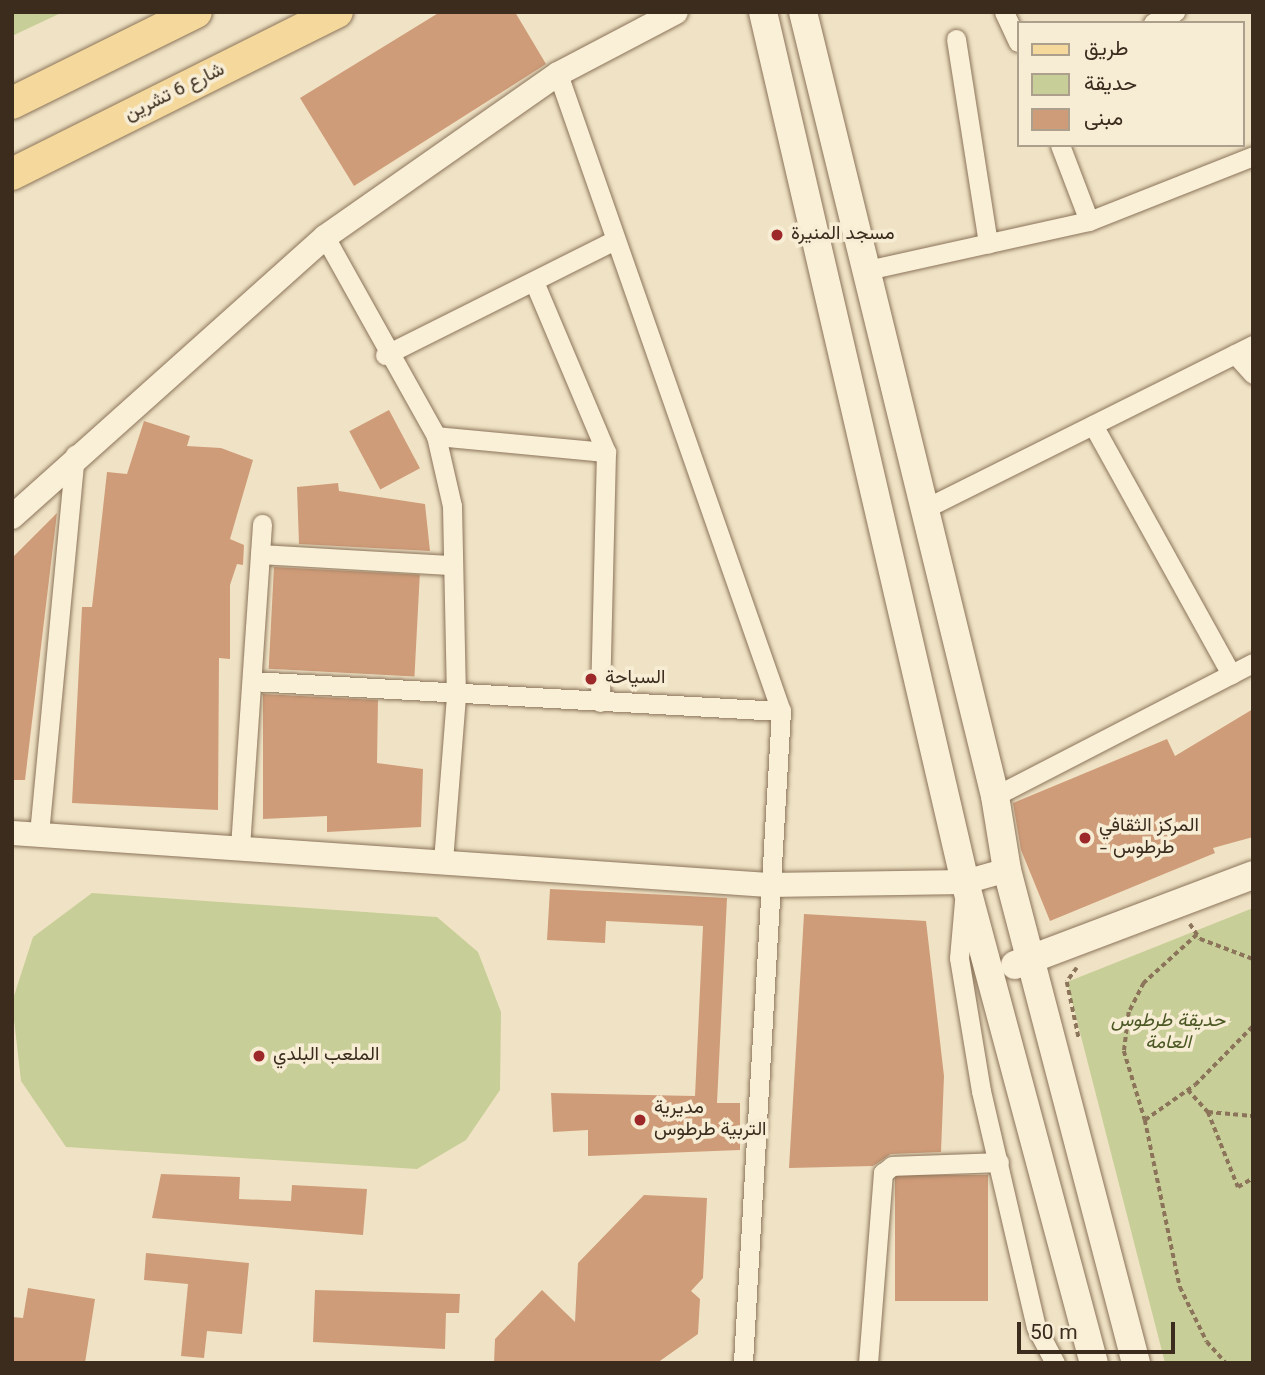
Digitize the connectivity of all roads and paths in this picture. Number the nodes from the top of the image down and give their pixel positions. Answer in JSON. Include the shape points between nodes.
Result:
{"nodes":[{"id":1,"x":196,"y":12,"type":"edge"},
{"id":2,"x":337,"y":12,"type":"edge"},
{"id":3,"x":676,"y":12,"type":"edge"},
{"id":4,"x":763,"y":12,"type":"edge"},
{"id":5,"x":803,"y":12,"type":"edge"},
{"id":6,"x":1004,"y":12,"type":"edge"},
{"id":7,"x":1175,"y":12,"type":"edge"},
{"id":8,"x":1157,"y":21,"type":"edge"},
{"id":9,"x":1016,"y":38,"type":"edge"},
{"id":10,"x":956,"y":39,"type":"dead end"},
{"id":11,"x":558,"y":74,"type":"junction"},
{"id":12,"x":12,"y":103,"type":"edge"},
{"id":13,"x":1061,"y":147,"type":"edge"},
{"id":14,"x":1253,"y":156,"type":"edge"},
{"id":15,"x":12,"y":174,"type":"edge"},
{"id":16,"x":1089,"y":222,"type":"junction"},
{"id":17,"x":325,"y":237,"type":"junction"},
{"id":18,"x":615,"y":240,"type":"junction"},
{"id":19,"x":988,"y":244,"type":"junction"},
{"id":20,"x":863,"y":271,"type":"junction"},
{"id":21,"x":534,"y":284,"type":"junction"},
{"id":22,"x":1253,"y":345,"type":"edge"},
{"id":23,"x":1235,"y":354,"type":"junction"},
{"id":24,"x":385,"y":355,"type":"junction"},
{"id":25,"x":1253,"y":374,"type":"edge"},
{"id":26,"x":1093,"y":425,"type":"junction"},
{"id":27,"x":436,"y":436,"type":"junction"},
{"id":28,"x":606,"y":452,"type":"junction"},
{"id":29,"x":75,"y":455,"type":"junction"},
{"id":30,"x":923,"y":509,"type":"junction"},
{"id":31,"x":12,"y":517,"type":"edge"},
{"id":32,"x":262,"y":524,"type":"dead end"},
{"id":33,"x":260,"y":554,"type":"junction"},
{"id":34,"x":453,"y":565,"type":"junction"},
{"id":35,"x":1253,"y":663,"type":"edge"},
{"id":36,"x":1231,"y":674,"type":"junction"},
{"id":37,"x":251,"y":681,"type":"junction"},
{"id":38,"x":456,"y":696,"type":"junction"},
{"id":39,"x":600,"y":702,"type":"junction"},
{"id":40,"x":781,"y":711,"type":"junction"},
{"id":41,"x":995,"y":796,"type":"junction"},
{"id":42,"x":12,"y":832,"type":"edge"},
{"id":43,"x":39,"y":834,"type":"junction"},
{"id":44,"x":240,"y":847,"type":"junction"},
{"id":45,"x":443,"y":862,"type":"junction"},
{"id":46,"x":1007,"y":870,"type":"junction"},
{"id":47,"x":1253,"y":875,"type":"edge"},
{"id":48,"x":965,"y":882,"type":"junction"},
{"id":49,"x":768,"y":885,"type":"junction"},
{"id":50,"x":1196,"y":913,"type":"dead end"},
{"id":51,"x":1197,"y":934,"type":"junction"},
{"id":52,"x":1031,"y":959,"type":"junction"},
{"id":53,"x":1253,"y":959,"type":"edge"},
{"id":54,"x":1085,"y":964,"type":"dead end"},
{"id":55,"x":992,"y":972,"type":"junction"},
{"id":56,"x":1253,"y":1026,"type":"edge"},
{"id":57,"x":1080,"y":1045,"type":"dead end"},
{"id":58,"x":1188,"y":1090,"type":"junction"},
{"id":59,"x":1208,"y":1112,"type":"junction"},
{"id":60,"x":1253,"y":1116,"type":"edge"},
{"id":61,"x":1145,"y":1121,"type":"junction"},
{"id":62,"x":999,"y":1162,"type":"junction"},
{"id":63,"x":1253,"y":1178,"type":"edge"},
{"id":64,"x":744,"y":1363,"type":"edge"},
{"id":65,"x":868,"y":1363,"type":"edge"},
{"id":66,"x":1055,"y":1363,"type":"edge"},
{"id":67,"x":1094,"y":1363,"type":"edge"},
{"id":68,"x":1136,"y":1363,"type":"edge"},
{"id":69,"x":1226,"y":1363,"type":"edge"}],
"edges":[{"from":1,"to":12,"type":"main road"},
{"from":2,"to":15,"type":"main road","name":"شارع 6 تشرين"},
{"from":3,"to":11,"type":"street"},
{"from":4,"to":48,"type":"main road"},
{"from":5,"to":20,"type":"main road"},
{"from":6,"to":9,"type":"street"},
{"from":7,"to":8,"type":"street"},
{"from":10,"to":19,"type":"street"},
{"from":11,"to":17,"type":"street"},
{"from":11,"to":18,"type":"street"},
{"from":13,"to":16,"type":"street"},
{"from":14,"to":16,"type":"street"},
{"from":16,"to":19,"type":"street"},
{"from":17,"to":24,"type":"street"},
{"from":17,"to":29,"type":"street"},
{"from":18,"to":21,"type":"street"},
{"from":18,"to":40,"type":"street"},
{"from":19,"to":20,"type":"street"},
{"from":20,"to":30,"type":"main road"},
{"from":21,"to":24,"type":"street"},
{"from":21,"to":28,"type":"street"},
{"from":22,"to":23,"type":"street"},
{"from":23,"to":25,"type":"street"},
{"from":23,"to":26,"type":"street"},
{"from":24,"to":27,"type":"street"},
{"from":26,"to":30,"type":"street"},
{"from":26,"to":36,"type":"street"},
{"from":27,"to":28,"type":"street"},
{"from":27,"to":34,"type":"street","via":[[452,506]]},
{"from":28,"to":39,"type":"street"},
{"from":29,"to":31,"type":"street"},
{"from":29,"to":43,"type":"street"},
{"from":30,"to":41,"type":"main road"},
{"from":32,"to":33,"type":"street"},
{"from":33,"to":34,"type":"street"},
{"from":33,"to":37,"type":"street"},
{"from":34,"to":38,"type":"street"},
{"from":35,"to":36,"type":"street"},
{"from":36,"to":41,"type":"street"},
{"from":37,"to":38,"type":"street"},
{"from":37,"to":44,"type":"street"},
{"from":38,"to":39,"type":"street"},
{"from":38,"to":45,"type":"street"},
{"from":39,"to":40,"type":"street"},
{"from":40,"to":49,"type":"street"},
{"from":41,"to":46,"type":"main road"},
{"from":42,"to":43,"type":"street"},
{"from":43,"to":44,"type":"street"},
{"from":44,"to":45,"type":"street"},
{"from":45,"to":49,"type":"street"},
{"from":46,"to":48,"type":"street"},
{"from":46,"to":52,"type":"main road"},
{"from":47,"to":52,"type":"main road"},
{"from":48,"to":49,"type":"street"},
{"from":48,"to":55,"type":"main road"},
{"from":48,"to":62,"type":"street","via":[[959,958]]},
{"from":49,"to":64,"type":"street"},
{"from":50,"to":51,"type":"path","via":[[1185,917]]},
{"from":51,"to":53,"type":"path"},
{"from":51,"to":61,"type":"path","via":[[1144,983],[1129,1012],[1124,1051]]},
{"from":52,"to":55,"type":"main road"},
{"from":52,"to":68,"type":"main road"},
{"from":54,"to":57,"type":"path","via":[[1067,982]]},
{"from":55,"to":67,"type":"main road"},
{"from":56,"to":58,"type":"path"},
{"from":58,"to":59,"type":"path"},
{"from":58,"to":61,"type":"path"},
{"from":59,"to":60,"type":"path"},
{"from":59,"to":63,"type":"path","via":[[1238,1187]]},
{"from":61,"to":69,"type":"path","via":[[1180,1286],[1207,1342]]},
{"from":62,"to":65,"type":"street","via":[[892,1166],[883,1173]]},
{"from":62,"to":66,"type":"street","via":[[1036,1327]]}]}
